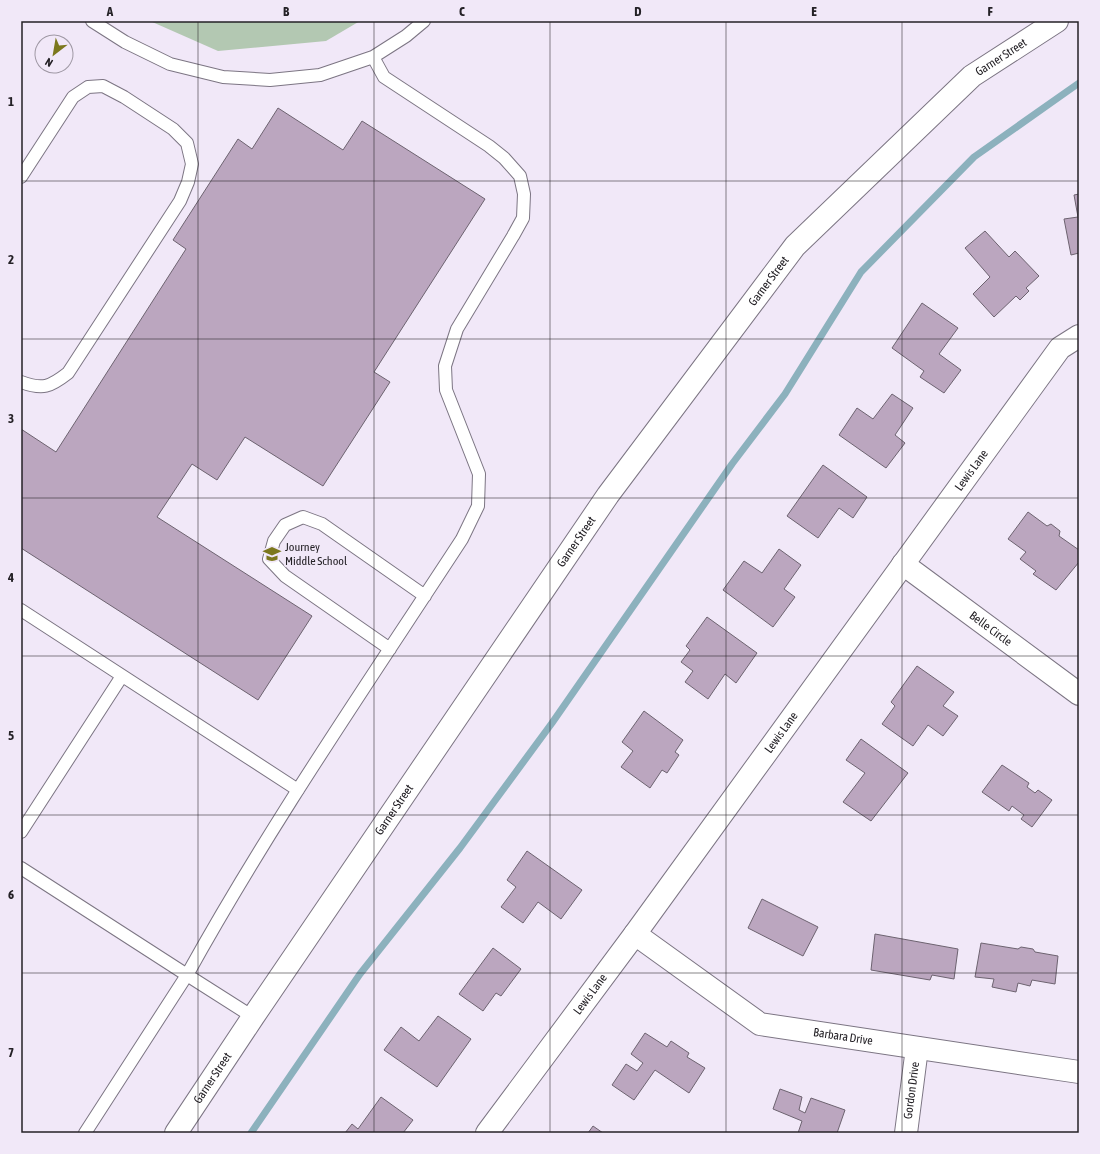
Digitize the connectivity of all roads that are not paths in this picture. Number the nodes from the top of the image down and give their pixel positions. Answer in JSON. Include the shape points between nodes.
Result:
{"nodes":[{"id":1,"x":92,"y":21,"type":"edge"},
{"id":2,"x":424,"y":21,"type":"edge"},
{"id":3,"x":1057,"y":21,"type":"edge"},
{"id":4,"x":373,"y":57,"type":"junction"},
{"id":5,"x":21,"y":177,"type":"edge"},
{"id":6,"x":1079,"y":336,"type":"edge"},
{"id":7,"x":21,"y":382,"type":"edge"},
{"id":8,"x":903,"y":564,"type":"junction"},
{"id":9,"x":425,"y":596,"type":"junction"},
{"id":10,"x":21,"y":610,"type":"edge"},
{"id":11,"x":390,"y":649,"type":"junction"},
{"id":12,"x":122,"y":676,"type":"junction"},
{"id":13,"x":1079,"y":694,"type":"edge"},
{"id":14,"x":298,"y":790,"type":"junction"},
{"id":15,"x":21,"y":832,"type":"edge"},
{"id":16,"x":21,"y":868,"type":"edge"},
{"id":17,"x":635,"y":934,"type":"junction"},
{"id":18,"x":187,"y":975,"type":"junction"},
{"id":19,"x":253,"y":1017,"type":"junction"},
{"id":20,"x":917,"y":1048,"type":"junction"},
{"id":21,"x":1079,"y":1072,"type":"edge"},
{"id":22,"x":85,"y":1133,"type":"edge"},
{"id":23,"x":176,"y":1133,"type":"edge"},
{"id":24,"x":487,"y":1133,"type":"edge"},
{"id":25,"x":906,"y":1133,"type":"edge"}],
"edges":[{"from":1,"to":4,"type":"lane","via":[[125,42],[170,64],[223,77],[270,80],[320,75]]},
{"from":2,"to":4,"type":"lane"},
{"from":3,"to":19,"type":"street","name":"Garner Street","via":[[972,76],[795,246],[608,495]]},
{"from":4,"to":9,"type":"lane","via":[[384,77],[504,158],[520,176],[524,194],[523,218],[456,328],[445,366],[446,390],[479,474],[478,506],[462,539]]},
{"from":5,"to":7,"type":"lane","via":[[73,97],[88,87],[103,86],[173,129],[187,143],[192,164],[180,201],[68,373],[42,388]]},
{"from":6,"to":8,"type":"street","name":"Lewis Lane","via":[[1060,348]]},
{"from":8,"to":13,"type":"street","name":"Belle Circle"},
{"from":8,"to":17,"type":"street","name":"Lewis Lane"},
{"from":9,"to":11,"type":"lane"},
{"from":9,"to":11,"type":"lane","via":[[322,524],[303,517],[285,525],[274,541],[269,559],[286,576]]},
{"from":10,"to":12,"type":"lane"},
{"from":11,"to":14,"type":"lane"},
{"from":12,"to":14,"type":"lane"},
{"from":12,"to":15,"type":"lane"},
{"from":14,"to":18,"type":"lane"},
{"from":16,"to":18,"type":"lane"},
{"from":17,"to":20,"type":"street","name":"Barbara Drive","via":[[760,1024]]},
{"from":17,"to":24,"type":"street","name":"Lewis Lane"},
{"from":18,"to":19,"type":"lane"},
{"from":18,"to":22,"type":"lane"},
{"from":19,"to":23,"type":"street","name":"Garner Street"},
{"from":20,"to":21,"type":"street","name":"Barbara Drive"},
{"from":20,"to":25,"type":"street","name":"Gordon Drive"}]}
